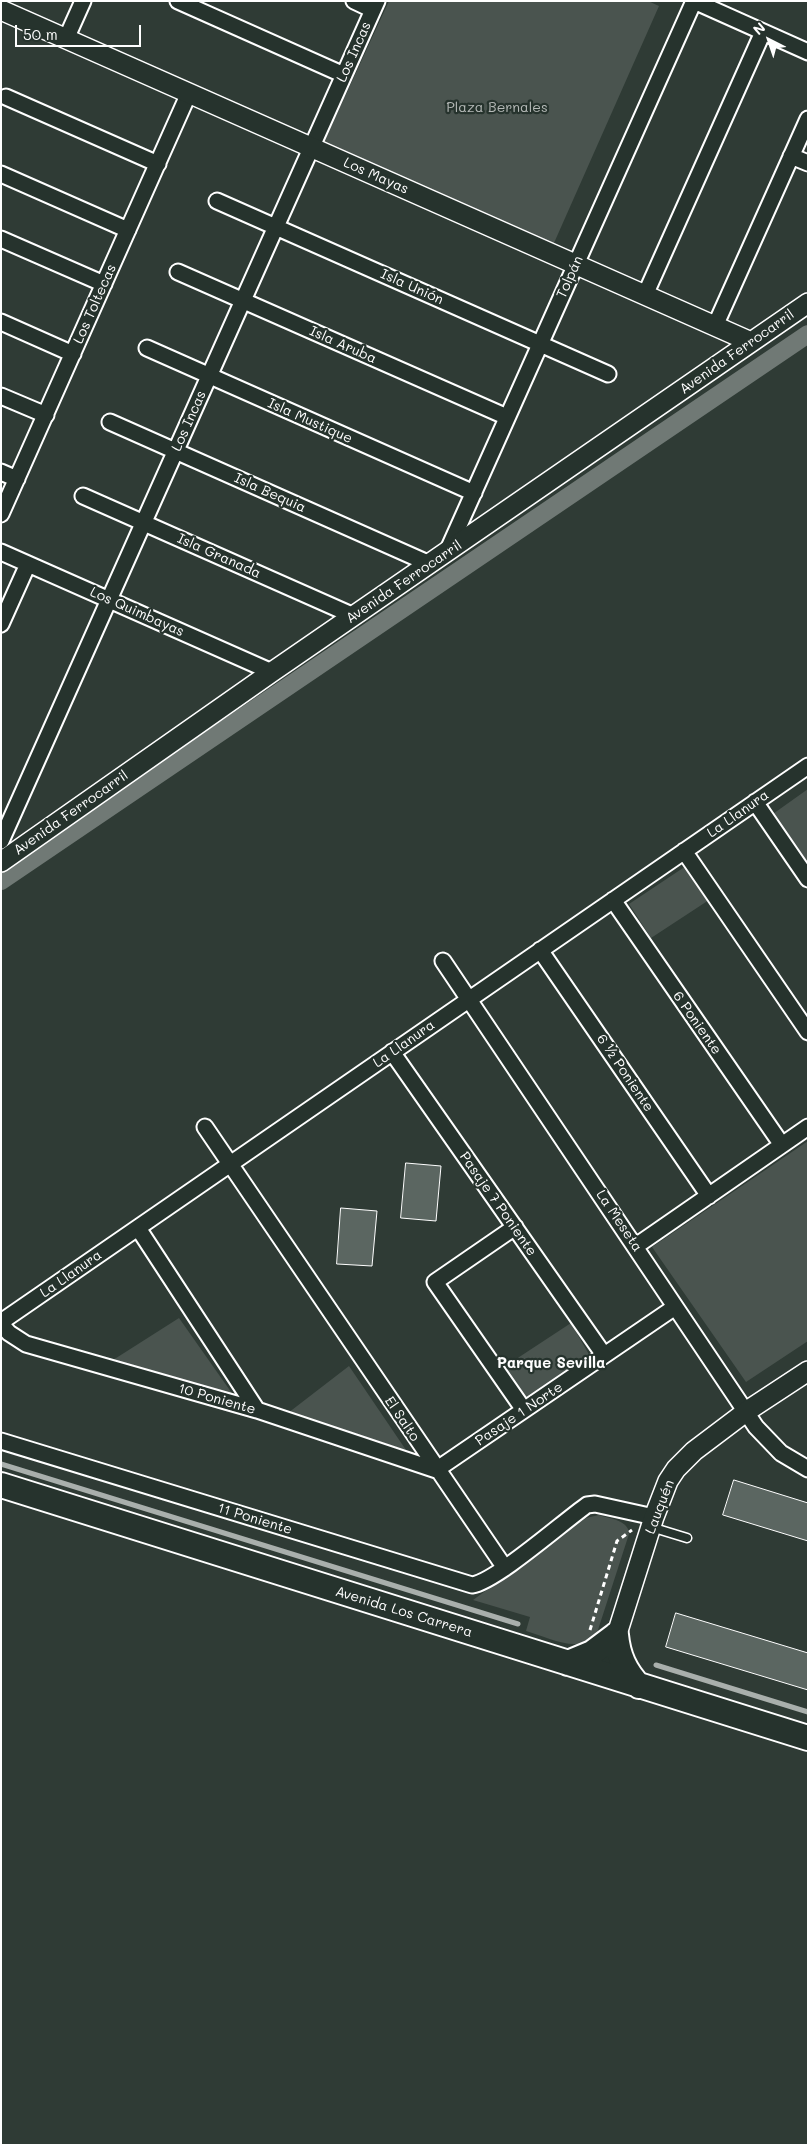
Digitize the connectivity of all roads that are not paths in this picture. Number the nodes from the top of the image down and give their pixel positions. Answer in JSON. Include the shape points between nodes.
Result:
{"nodes":[{"id":1,"x":83,"y":1,"type":"edge"},
{"id":2,"x":178,"y":1,"type":"edge"},
{"id":3,"x":354,"y":1,"type":"edge"},
{"id":4,"x":694,"y":1,"type":"edge"},
{"id":5,"x":375,"y":6,"type":"edge"},
{"id":6,"x":1,"y":10,"type":"edge"},
{"id":7,"x":763,"y":32,"type":"junction"},
{"id":8,"x":66,"y":39,"type":"junction"},
{"id":9,"x":808,"y":52,"type":"edge"},
{"id":10,"x":344,"y":74,"type":"junction"},
{"id":11,"x":190,"y":93,"type":"junction"},
{"id":12,"x":6,"y":98,"type":"dead end"},
{"id":13,"x":808,"y":119,"type":"edge"},
{"id":14,"x":312,"y":147,"type":"junction"},
{"id":15,"x":791,"y":156,"type":"junction"},
{"id":16,"x":808,"y":163,"type":"edge"},
{"id":17,"x":158,"y":164,"type":"junction"},
{"id":18,"x":1,"y":174,"type":"edge"},
{"id":19,"x":217,"y":201,"type":"dead end"},
{"id":20,"x":276,"y":227,"type":"junction"},
{"id":21,"x":128,"y":230,"type":"junction"},
{"id":22,"x":1,"y":239,"type":"edge"},
{"id":23,"x":576,"y":264,"type":"junction"},
{"id":24,"x":178,"y":272,"type":"dead end"},
{"id":25,"x":104,"y":284,"type":"junction"},
{"id":26,"x":645,"y":295,"type":"junction"},
{"id":27,"x":243,"y":300,"type":"junction"},
{"id":28,"x":808,"y":303,"type":"edge"},
{"id":29,"x":1,"y":322,"type":"edge"},
{"id":30,"x":715,"y":326,"type":"junction"},
{"id":31,"x":751,"y":342,"type":"junction"},
{"id":32,"x":540,"y":344,"type":"junction"},
{"id":33,"x":147,"y":348,"type":"dead end"},
{"id":34,"x":73,"y":354,"type":"junction"},
{"id":35,"x":608,"y":374,"type":"dead end"},
{"id":36,"x":209,"y":376,"type":"junction"},
{"id":37,"x":1,"y":396,"type":"edge"},
{"id":38,"x":46,"y":415,"type":"junction"},
{"id":39,"x":508,"y":418,"type":"junction"},
{"id":40,"x":110,"y":422,"type":"dead end"},
{"id":41,"x":176,"y":451,"type":"junction"},
{"id":42,"x":1,"y":472,"type":"edge"},
{"id":43,"x":17,"y":479,"type":"junction"},
{"id":44,"x":474,"y":493,"type":"junction"},
{"id":45,"x":83,"y":496,"type":"dead end"},
{"id":46,"x":1,"y":514,"type":"edge"},
{"id":47,"x":144,"y":523,"type":"junction"},
{"id":48,"x":1,"y":552,"type":"edge"},
{"id":49,"x":447,"y":554,"type":"junction"},
{"id":50,"x":28,"y":564,"type":"junction"},
{"id":51,"x":430,"y":564,"type":"junction"},
{"id":52,"x":109,"y":600,"type":"junction"},
{"id":53,"x":354,"y":616,"type":"junction"},
{"id":54,"x":1,"y":624,"type":"edge"},
{"id":55,"x":272,"y":672,"type":"junction"},
{"id":56,"x":808,"y":766,"type":"edge"},
{"id":57,"x":756,"y":802,"type":"junction"},
{"id":58,"x":1,"y":841,"type":"edge"},
{"id":59,"x":684,"y":852,"type":"junction"},
{"id":60,"x":1,"y":862,"type":"edge"},
{"id":61,"x":808,"y":879,"type":"edge"},
{"id":62,"x":613,"y":900,"type":"junction"},
{"id":63,"x":540,"y":950,"type":"junction"},
{"id":64,"x":443,"y":961,"type":"dead end"},
{"id":65,"x":469,"y":999,"type":"junction"},
{"id":66,"x":808,"y":1032,"type":"edge"},
{"id":67,"x":392,"y":1052,"type":"junction"},
{"id":68,"x":205,"y":1127,"type":"dead end"},
{"id":69,"x":808,"y":1127,"type":"edge"},
{"id":70,"x":782,"y":1145,"type":"junction"},
{"id":71,"x":230,"y":1164,"type":"junction"},
{"id":72,"x":709,"y":1196,"type":"junction"},
{"id":73,"x":515,"y":1227,"type":"junction"},
{"id":74,"x":138,"y":1228,"type":"junction"},
{"id":75,"x":636,"y":1246,"type":"junction"},
{"id":76,"x":675,"y":1307,"type":"junction"},
{"id":77,"x":1,"y":1323,"type":"edge"},
{"id":78,"x":604,"y":1356,"type":"junction"},
{"id":79,"x":808,"y":1371,"type":"edge"},
{"id":80,"x":256,"y":1410,"type":"junction"},
{"id":81,"x":524,"y":1410,"type":"junction"},
{"id":82,"x":747,"y":1411,"type":"junction"},
{"id":83,"x":1,"y":1442,"type":"edge"},
{"id":84,"x":808,"y":1469,"type":"edge"},
{"id":85,"x":436,"y":1470,"type":"junction"},
{"id":86,"x":1,"y":1485,"type":"edge"},
{"id":87,"x":652,"y":1522,"type":"junction"},
{"id":88,"x":687,"y":1538,"type":"dead end"},
{"id":89,"x":505,"y":1568,"type":"junction"},
{"id":90,"x":616,"y":1635,"type":"junction"},
{"id":91,"x":574,"y":1661,"type":"junction"},
{"id":92,"x":604,"y":1675,"type":"junction"},
{"id":93,"x":639,"y":1686,"type":"junction"},
{"id":94,"x":808,"y":1738,"type":"edge"}],
"edges":[{"from":1,"to":8,"type":"street"},
{"from":2,"to":10,"type":"street"},
{"from":3,"to":5,"type":"street"},
{"from":4,"to":7,"type":"street"},
{"from":4,"to":23,"type":"street","name":"Tolpán"},
{"from":5,"to":10,"type":"street","name":"Los Incas"},
{"from":6,"to":8,"type":"street","name":"Los Mayas"},
{"from":7,"to":9,"type":"street"},
{"from":7,"to":26,"type":"street"},
{"from":8,"to":11,"type":"street","name":"Los Mayas"},
{"from":10,"to":14,"type":"street","name":"Los Incas"},
{"from":11,"to":14,"type":"street","name":"Los Mayas"},
{"from":11,"to":17,"type":"street","name":"Los Toltecas"},
{"from":12,"to":17,"type":"street"},
{"from":13,"to":15,"type":"street"},
{"from":14,"to":20,"type":"street","name":"Los Incas"},
{"from":14,"to":23,"type":"street","name":"Los Mayas"},
{"from":15,"to":16,"type":"street"},
{"from":15,"to":30,"type":"street"},
{"from":17,"to":21,"type":"street","name":"Los Toltecas"},
{"from":18,"to":21,"type":"street"},
{"from":19,"to":20,"type":"street","name":"Isla Unión"},
{"from":20,"to":27,"type":"street","name":"Los Incas"},
{"from":20,"to":32,"type":"street","name":"Isla Unión"},
{"from":21,"to":25,"type":"street","name":"Los Toltecas"},
{"from":22,"to":25,"type":"street"},
{"from":23,"to":26,"type":"street","name":"Los Mayas"},
{"from":23,"to":32,"type":"street","name":"Tolpán"},
{"from":24,"to":27,"type":"street","name":"Isla Aruba"},
{"from":25,"to":34,"type":"street","name":"Los Toltecas"},
{"from":26,"to":30,"type":"street","name":"Los Mayas"},
{"from":27,"to":36,"type":"street","name":"Los Incas"},
{"from":27,"to":39,"type":"street","name":"Isla Aruba"},
{"from":28,"to":31,"type":"street","name":"Avenida Ferrocarril"},
{"from":29,"to":34,"type":"street"},
{"from":30,"to":31,"type":"street","name":"Los Mayas"},
{"from":31,"to":49,"type":"street","name":"Avenida Ferrocarril"},
{"from":32,"to":35,"type":"street","name":"Isla Unión"},
{"from":32,"to":39,"type":"street","name":"Tolpán"},
{"from":33,"to":36,"type":"street","name":"Isla Mustique"},
{"from":34,"to":38,"type":"street","name":"Los Toltecas"},
{"from":36,"to":41,"type":"street","name":"Los Incas"},
{"from":36,"to":44,"type":"street","name":"Isla Mustique"},
{"from":37,"to":38,"type":"street"},
{"from":38,"to":43,"type":"street","name":"Los Toltecas"},
{"from":39,"to":44,"type":"street","name":"Tolpán"},
{"from":40,"to":41,"type":"street","name":"Isla Bequia"},
{"from":41,"to":47,"type":"street","name":"Los Incas"},
{"from":41,"to":51,"type":"street","name":"Isla Bequia"},
{"from":42,"to":43,"type":"street"},
{"from":43,"to":46,"type":"street","name":"Los Toltecas"},
{"from":44,"to":49,"type":"street","name":"Tolpán"},
{"from":45,"to":47,"type":"street","name":"Isla Granada"},
{"from":47,"to":52,"type":"street","name":"Los Incas"},
{"from":47,"to":53,"type":"street","name":"Isla Granada"},
{"from":48,"to":50,"type":"street","name":"Los Quimbayas"},
{"from":49,"to":51,"type":"street","name":"Avenida Ferrocarril"},
{"from":50,"to":52,"type":"street","name":"Los Quimbayas"},
{"from":50,"to":54,"type":"street"},
{"from":51,"to":53,"type":"street","name":"Avenida Ferrocarril"},
{"from":52,"to":55,"type":"street","name":"Los Quimbayas"},
{"from":52,"to":58,"type":"street","name":"Los Incas"},
{"from":53,"to":55,"type":"street","name":"Avenida Ferrocarril"},
{"from":55,"to":60,"type":"street","name":"Avenida Ferrocarril"},
{"from":56,"to":57,"type":"street","name":"La Llanura"},
{"from":57,"to":59,"type":"street","name":"La Llanura"},
{"from":57,"to":61,"type":"street"},
{"from":59,"to":62,"type":"street","name":"La Llanura"},
{"from":59,"to":66,"type":"street"},
{"from":62,"to":63,"type":"street","name":"La Llanura"},
{"from":62,"to":70,"type":"street","name":"6 Poniente"},
{"from":63,"to":65,"type":"street","name":"La Llanura"},
{"from":63,"to":72,"type":"street","name":"6 ½ Poniente"},
{"from":64,"to":65,"type":"street","name":"La Meseta"},
{"from":65,"to":67,"type":"street","name":"La Llanura"},
{"from":65,"to":75,"type":"street","name":"La Meseta"},
{"from":67,"to":71,"type":"street","name":"La Llanura"},
{"from":67,"to":73,"type":"street","name":"Pasaje 7 Poniente"},
{"from":68,"to":71,"type":"street","name":"El Salto"},
{"from":69,"to":70,"type":"street"},
{"from":70,"to":72,"type":"street"},
{"from":71,"to":74,"type":"street","name":"La Llanura"},
{"from":71,"to":85,"type":"street","name":"El Salto"},
{"from":72,"to":75,"type":"street"},
{"from":73,"to":78,"type":"street","name":"Pasaje 7 Poniente"},
{"from":73,"to":81,"type":"street","via":[[435,1282]]},
{"from":74,"to":77,"type":"street","name":"La Llanura"},
{"from":74,"to":80,"type":"street"},
{"from":75,"to":76,"type":"street","name":"La Meseta"},
{"from":76,"to":78,"type":"street","name":"Pasaje 1 Norte"},
{"from":76,"to":82,"type":"street","name":"La Meseta"},
{"from":77,"to":80,"type":"street","name":"10 Poniente","via":[[9,1333],[26,1344]]},
{"from":78,"to":81,"type":"street","name":"Pasaje 1 Norte"},
{"from":79,"to":82,"type":"street","name":"Lauquén"},
{"from":80,"to":85,"type":"street","name":"10 Poniente"},
{"from":81,"to":85,"type":"street","name":"Pasaje 1 Norte"},
{"from":82,"to":84,"type":"street","name":"La Meseta","via":[[768,1440],[793,1462]]},
{"from":82,"to":87,"type":"street","name":"Lauquén","via":[[694,1451],[676,1469]]},
{"from":83,"to":89,"type":"street","name":"11 Poniente","via":[[472,1585]]},
{"from":85,"to":89,"type":"street","name":"El Salto"},
{"from":86,"to":91,"type":"main road","name":"Avenida Los Carrera"},
{"from":87,"to":88,"type":"lane"},
{"from":87,"to":89,"type":"street","via":[[595,1504],[587,1505]]},
{"from":87,"to":90,"type":"street","name":"Lauquén"},
{"from":90,"to":91,"type":"main road","via":[[605,1645]]},
{"from":90,"to":92,"type":"street","name":"Lauquén"},
{"from":90,"to":93,"type":"main road","via":[[624,1666]]},
{"from":91,"to":92,"type":"main road","name":"Avenida Los Carrera"},
{"from":92,"to":93,"type":"main road","name":"Avenida Los Carrera"},
{"from":93,"to":94,"type":"main road","name":"Avenida Los Carrera"}]}
